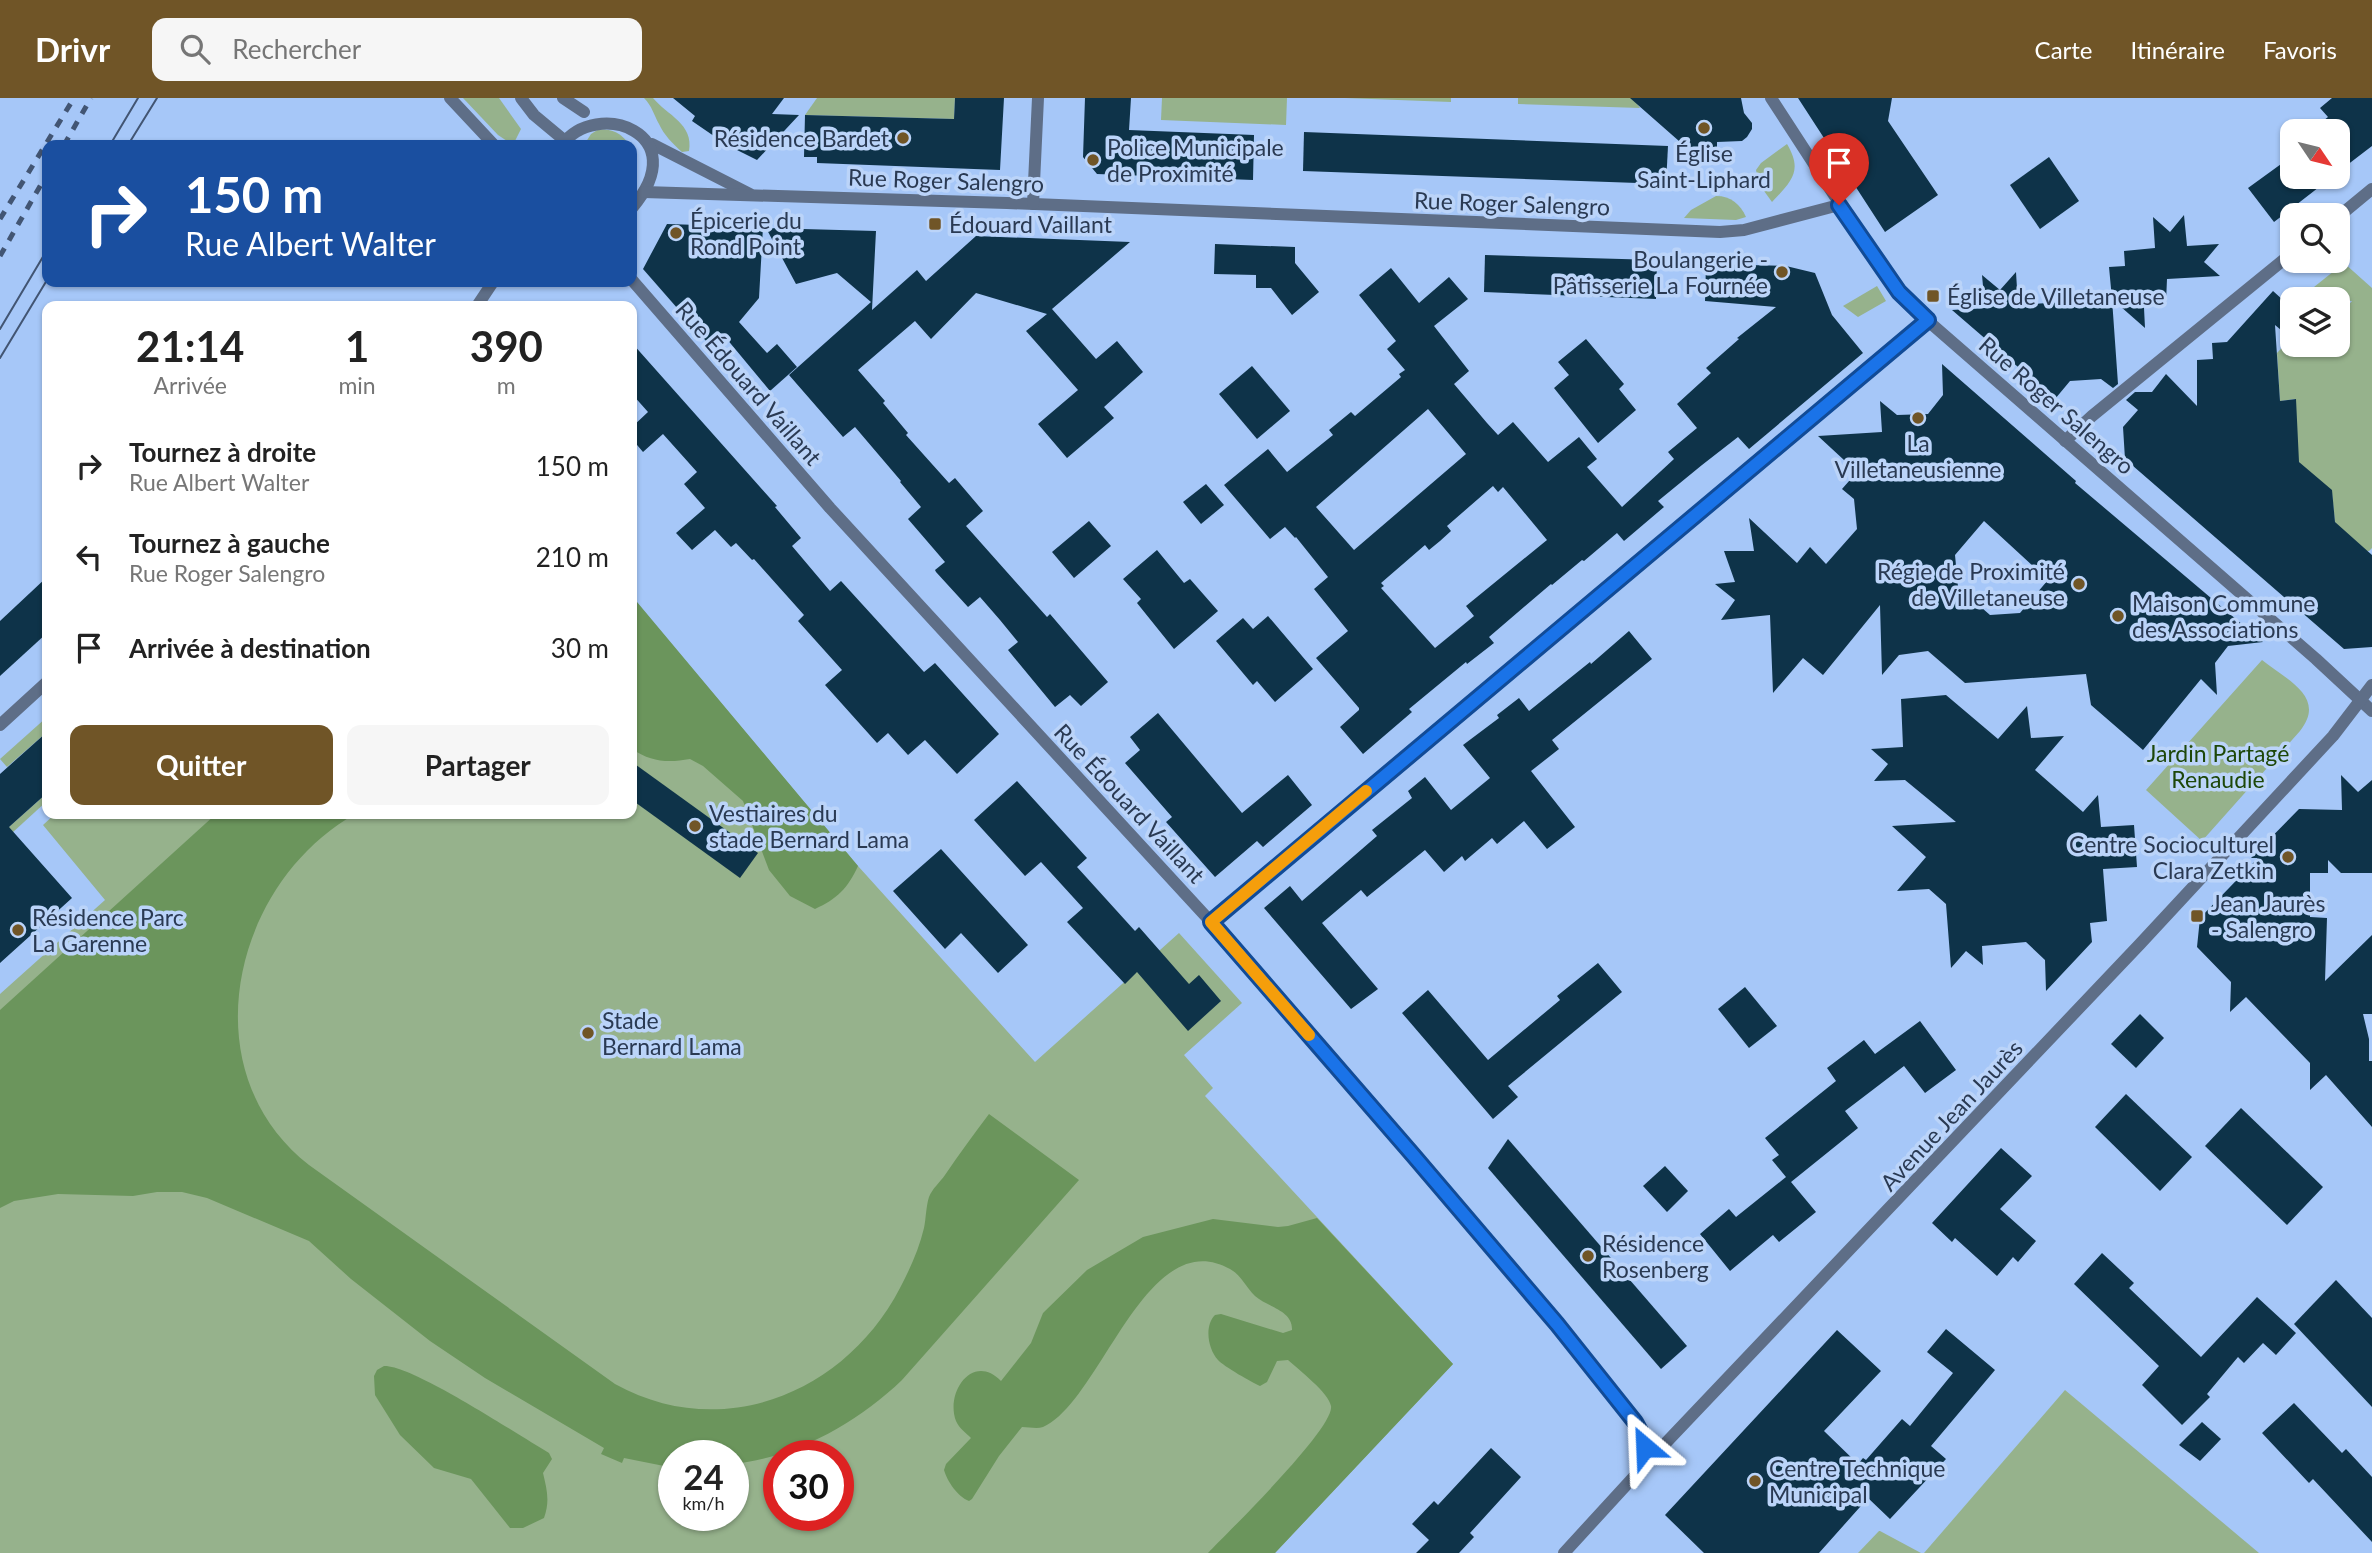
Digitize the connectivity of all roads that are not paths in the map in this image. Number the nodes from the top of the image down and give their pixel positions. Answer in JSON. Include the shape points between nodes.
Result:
{"nodes":[{"id":1,"x":450,"y":98,"type":"edge"},
{"id":2,"x":521,"y":98,"type":"edge"},
{"id":3,"x":564,"y":98,"type":"edge"},
{"id":4,"x":1038,"y":98,"type":"edge"},
{"id":5,"x":1771,"y":98,"type":"edge"},
{"id":6,"x":597,"y":105,"type":"dead end"},
{"id":7,"x":584,"y":112,"type":"junction"},
{"id":8,"x":639,"y":118,"type":"dead end"},
{"id":9,"x":489,"y":140,"type":"edge"},
{"id":10,"x":560,"y":140,"type":"edge"},
{"id":11,"x":564,"y":140,"type":"edge"},
{"id":12,"x":652,"y":144,"type":"junction"},
{"id":13,"x":2372,"y":189,"type":"edge"},
{"id":14,"x":644,"y":192,"type":"junction"},
{"id":15,"x":754,"y":195,"type":"junction"},
{"id":16,"x":637,"y":201,"type":"edge"},
{"id":17,"x":1033,"y":204,"type":"junction"},
{"id":18,"x":1839,"y":205,"type":"junction"},
{"id":19,"x":2350,"y":207,"type":"edge"},
{"id":20,"x":2280,"y":263,"type":"edge"},
{"id":21,"x":637,"y":286,"type":"edge"},
{"id":22,"x":1928,"y":320,"type":"junction"},
{"id":23,"x":2065,"y":441,"type":"junction"},
{"id":24,"x":2372,"y":685,"type":"edge"},
{"id":25,"x":42,"y":687,"type":"edge"},
{"id":26,"x":2361,"y":699,"type":"junction"},
{"id":27,"x":2372,"y":711,"type":"edge"},
{"id":28,"x":0,"y":725,"type":"edge"},
{"id":29,"x":1211,"y":922,"type":"junction"},
{"id":30,"x":1641,"y":1469,"type":"junction"},
{"id":31,"x":1564,"y":1553,"type":"edge"}],
"edges":[{"from":1,"to":9,"type":"street"},
{"from":2,"to":10,"type":"street"},
{"from":3,"to":7,"type":"street"},
{"from":4,"to":17,"type":"street"},
{"from":5,"to":18,"type":"street"},
{"from":6,"to":7,"type":"street"},
{"from":7,"to":11,"type":"street"},
{"from":8,"to":12,"type":"street"},
{"from":12,"to":14,"type":"street"},
{"from":12,"to":15,"type":"street","name":"Rue Roger Salengro"},
{"from":13,"to":19,"type":"street"},
{"from":14,"to":15,"type":"street","name":"Rue Roger Salengro"},
{"from":14,"to":16,"type":"street"},
{"from":15,"to":17,"type":"street","name":"Rue Roger Salengro"},
{"from":17,"to":18,"type":"street","name":"Rue Roger Salengro","via":[[1720,232]]},
{"from":18,"to":22,"type":"street","name":"Rue Roger Salengro","via":[[1899,292]]},
{"from":20,"to":23,"type":"street"},
{"from":21,"to":29,"type":"street","name":"Rue Édouard Vaillant","via":[[830,508]]},
{"from":22,"to":23,"type":"street","name":"Rue Roger Salengro"},
{"from":22,"to":29,"type":"street"},
{"from":23,"to":26,"type":"street","name":"Rue Roger Salengro"},
{"from":24,"to":26,"type":"street","name":"Avenue Jean Jaurès"},
{"from":25,"to":28,"type":"street"},
{"from":26,"to":27,"type":"street","name":"Rue Roger Salengro"},
{"from":26,"to":30,"type":"street","name":"Avenue Jean Jaurès","via":[[2333,736],[2140,944]]},
{"from":29,"to":30,"type":"street","name":"Rue Édouard Vaillant","via":[[1557,1324],[1635,1422],[1645,1447]]},
{"from":30,"to":31,"type":"street","name":"Avenue Jean Jaurès"}]}
